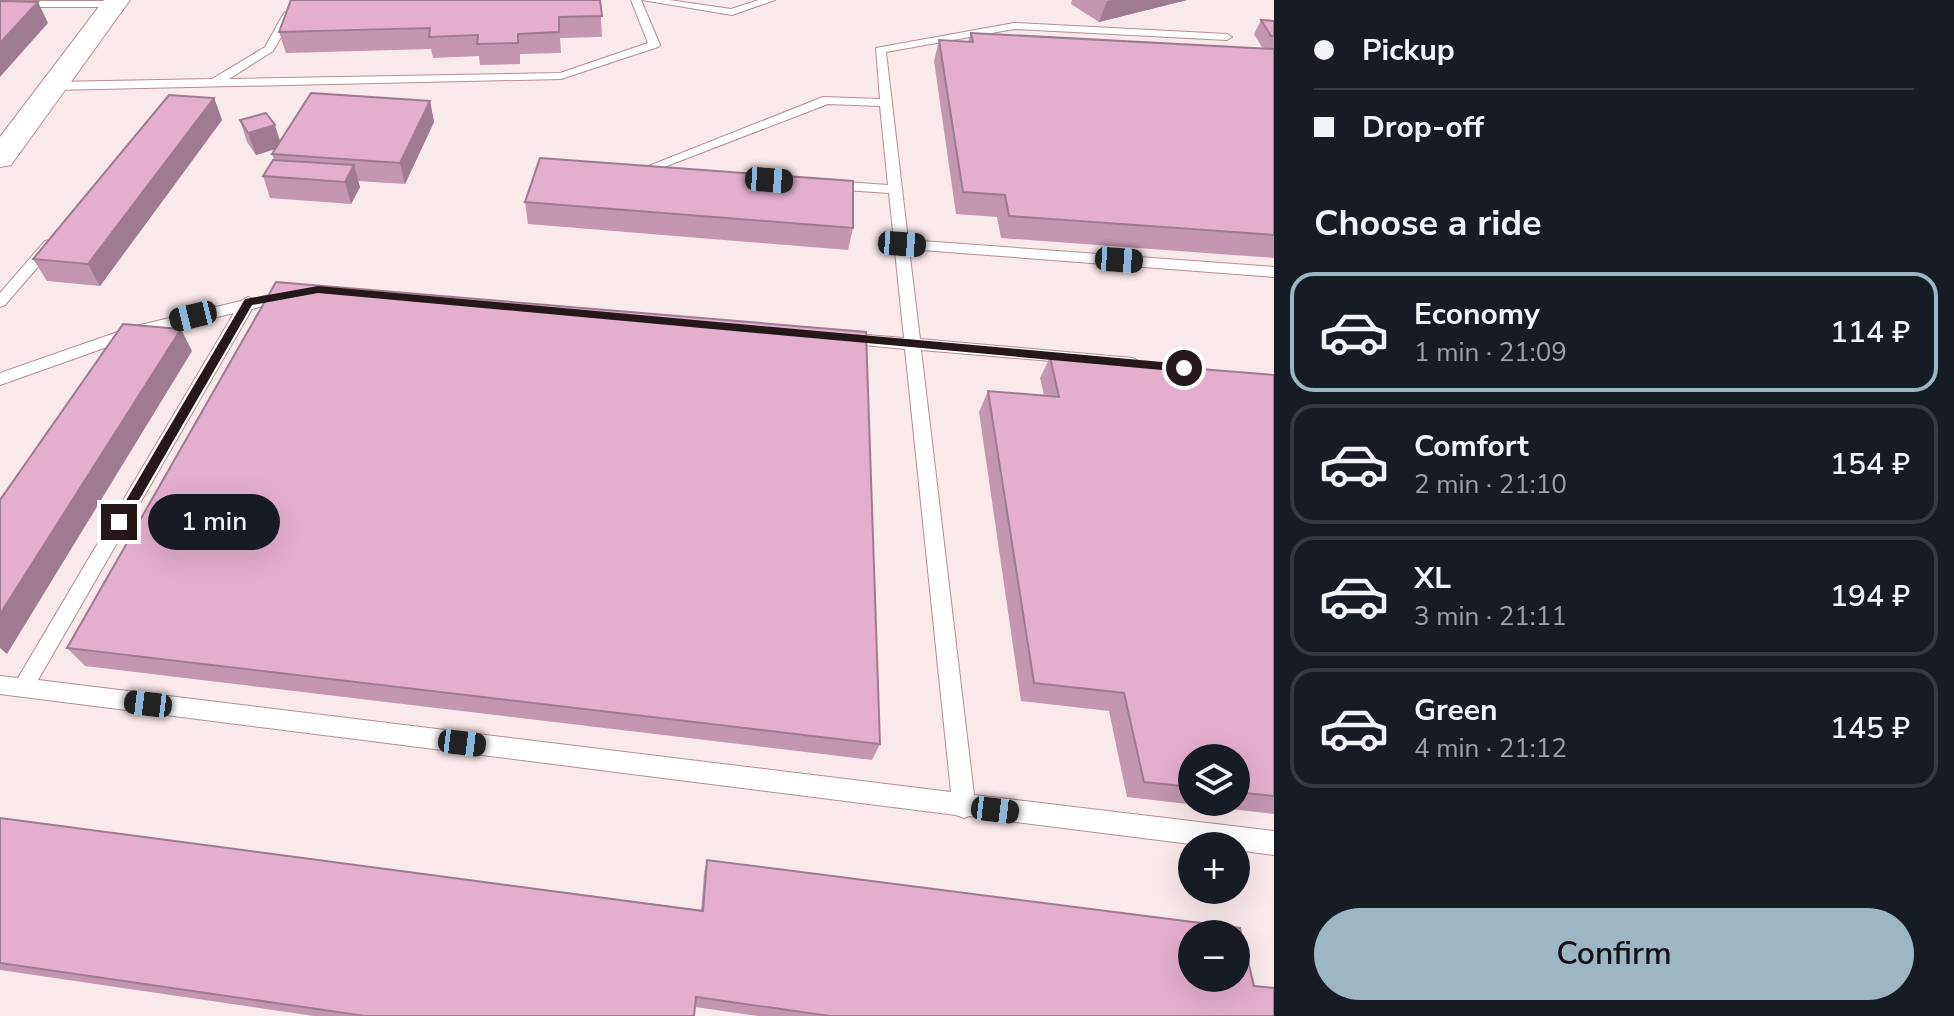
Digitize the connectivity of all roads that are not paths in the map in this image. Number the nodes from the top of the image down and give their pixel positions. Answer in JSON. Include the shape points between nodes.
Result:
{"nodes":[{"id":1,"x":636,"y":0,"type":"edge"},
{"id":2,"x":647,"y":0,"type":"edge"},
{"id":3,"x":770,"y":0,"type":"edge"},
{"id":4,"x":116,"y":2,"type":"edge"},
{"id":5,"x":0,"y":4,"type":"edge"},
{"id":6,"x":305,"y":13,"type":"edge"},
{"id":7,"x":1227,"y":37,"type":"dead end"},
{"id":8,"x":215,"y":83,"type":"junction"},
{"id":9,"x":54,"y":86,"type":"junction"},
{"id":10,"x":190,"y":99,"type":"edge"},
{"id":11,"x":886,"y":103,"type":"junction"},
{"id":12,"x":0,"y":158,"type":"edge"},
{"id":13,"x":674,"y":173,"type":"edge"},
{"id":14,"x":817,"y":184,"type":"edge"},
{"id":15,"x":896,"y":190,"type":"junction"},
{"id":16,"x":62,"y":230,"type":"edge"},
{"id":17,"x":902,"y":244,"type":"junction"},
{"id":18,"x":1274,"y":272,"type":"edge"},
{"id":19,"x":304,"y":292,"type":"edge"},
{"id":20,"x":0,"y":302,"type":"edge"},
{"id":21,"x":248,"y":302,"type":"junction"},
{"id":22,"x":819,"y":336,"type":"edge"},
{"id":23,"x":913,"y":344,"type":"junction"},
{"id":24,"x":1148,"y":365,"type":"edge"},
{"id":25,"x":0,"y":379,"type":"edge"},
{"id":26,"x":0,"y":685,"type":"edge"},
{"id":27,"x":23,"y":688,"type":"junction"},
{"id":28,"x":964,"y":807,"type":"junction"},
{"id":29,"x":1274,"y":843,"type":"edge"}],
"edges":[{"from":1,"to":8,"type":"lane","via":[[654,45],[561,76]]},
{"from":2,"to":3,"type":"lane","via":[[732,12]]},
{"from":4,"to":5,"type":"lane"},
{"from":4,"to":9,"type":"main road"},
{"from":6,"to":8,"type":"lane","via":[[289,13],[269,49]]},
{"from":7,"to":11,"type":"lane","via":[[1014,26],[880,50]]},
{"from":8,"to":9,"type":"lane"},
{"from":8,"to":10,"type":"lane"},
{"from":9,"to":12,"type":"main road"},
{"from":11,"to":13,"type":"lane","via":[[827,100],[642,171]]},
{"from":11,"to":15,"type":"lane"},
{"from":14,"to":15,"type":"lane"},
{"from":15,"to":17,"type":"lane"},
{"from":16,"to":20,"type":"lane"},
{"from":17,"to":18,"type":"lane"},
{"from":17,"to":23,"type":"lane"},
{"from":19,"to":21,"type":"lane"},
{"from":21,"to":25,"type":"lane","via":[[137,331]]},
{"from":21,"to":27,"type":"lane"},
{"from":22,"to":23,"type":"lane"},
{"from":23,"to":24,"type":"lane"},
{"from":23,"to":28,"type":"lane"},
{"from":26,"to":27,"type":"lane"},
{"from":27,"to":28,"type":"lane"},
{"from":28,"to":29,"type":"lane"}]}
